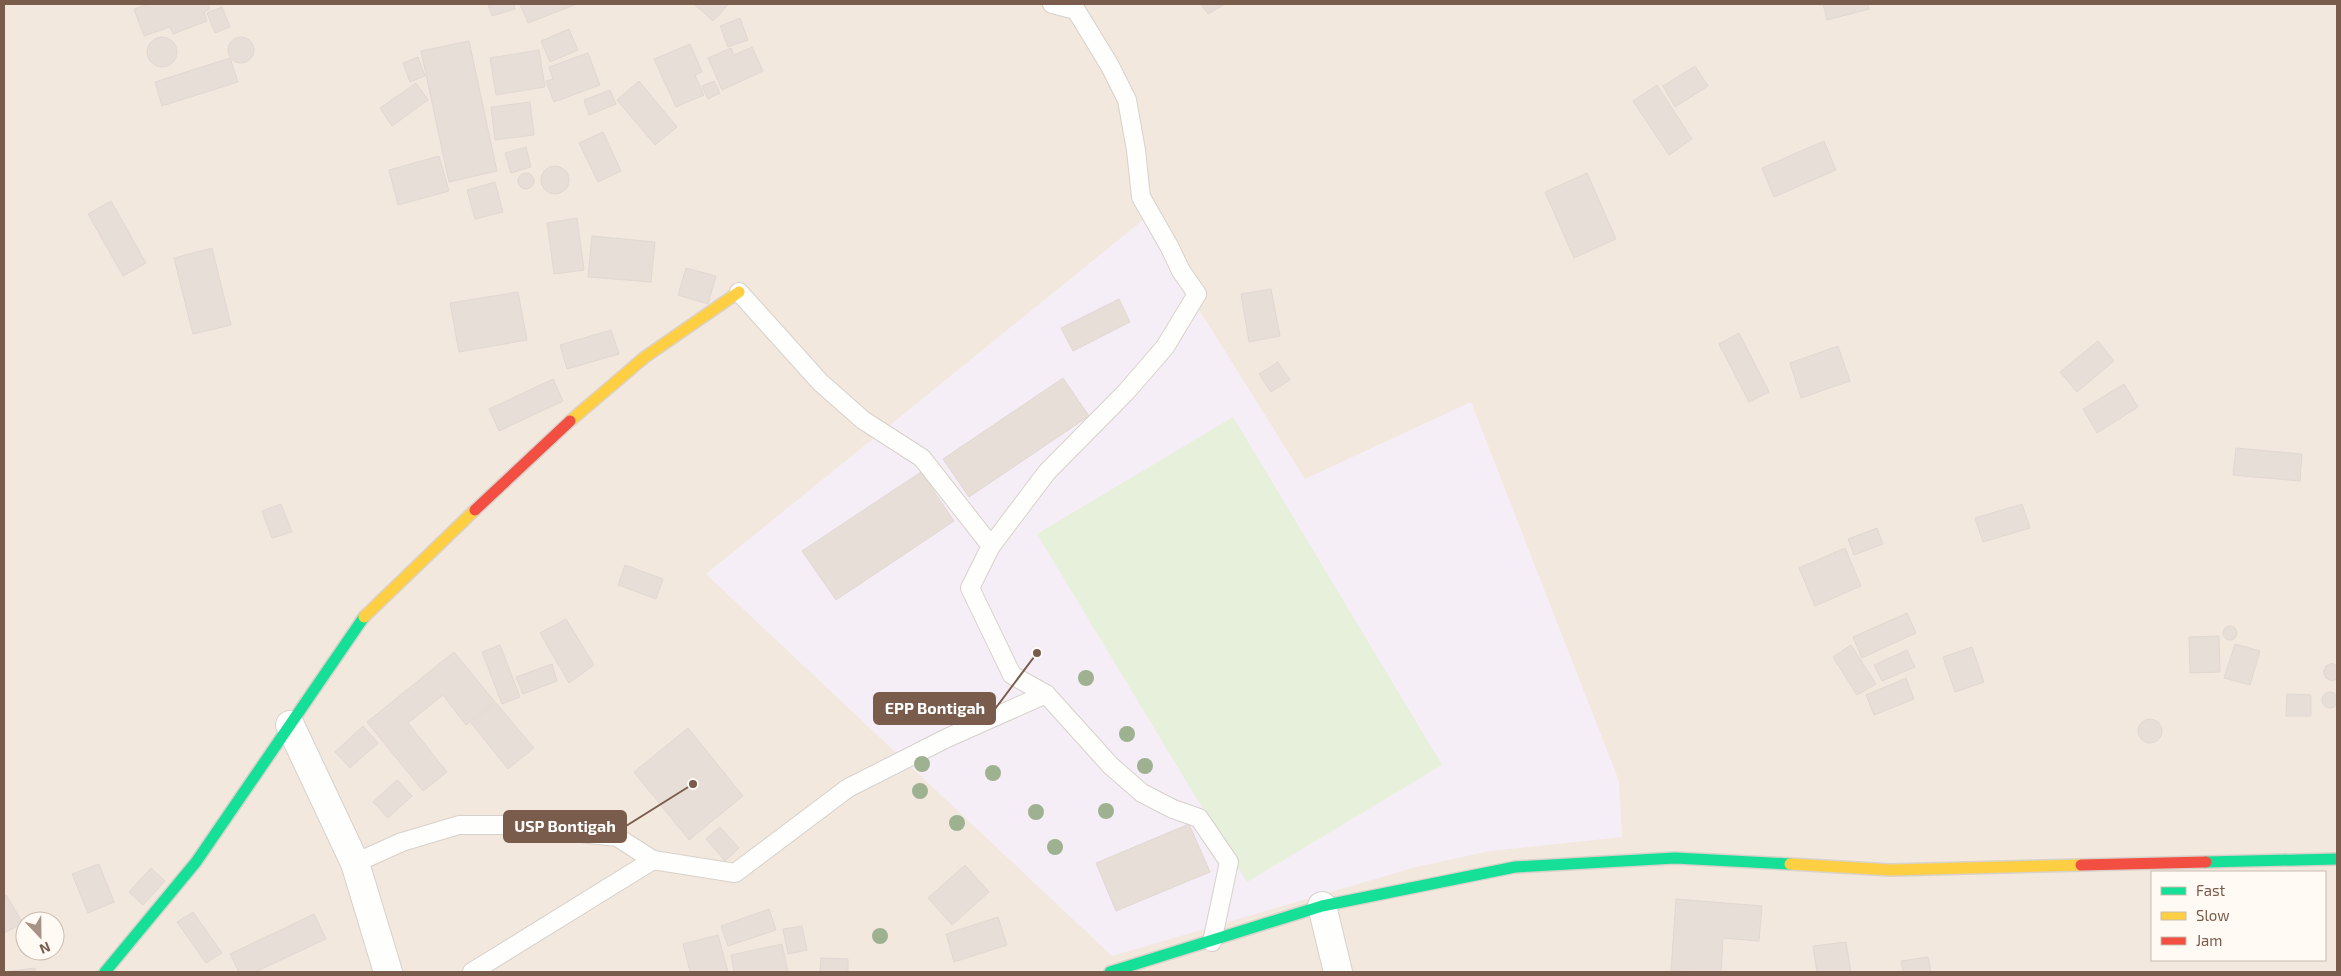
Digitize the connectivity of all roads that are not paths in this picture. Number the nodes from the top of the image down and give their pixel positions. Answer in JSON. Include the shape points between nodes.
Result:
{"nodes":[{"id":1,"x":1052,"y":4,"type":"edge"},
{"id":2,"x":739,"y":292,"type":"joint"},
{"id":3,"x":991,"y":546,"type":"junction"},
{"id":4,"x":1046,"y":694,"type":"junction"},
{"id":5,"x":290,"y":725,"type":"junction"},
{"id":6,"x":2337,"y":859,"type":"edge"},
{"id":7,"x":653,"y":860,"type":"junction"},
{"id":8,"x":355,"y":863,"type":"junction"},
{"id":9,"x":1322,"y":906,"type":"junction"},
{"id":10,"x":1212,"y":942,"type":"junction"},
{"id":11,"x":105,"y":972,"type":"edge"},
{"id":12,"x":388,"y":972,"type":"edge"},
{"id":13,"x":472,"y":972,"type":"edge"},
{"id":14,"x":1110,"y":972,"type":"edge"},
{"id":15,"x":1338,"y":972,"type":"edge"}],
"edges":[{"from":1,"to":3,"type":"lane","via":[[1076,10],[1110,66],[1127,100],[1141,196],[1197,294],[1165,347],[1126,392],[1047,472]]},
{"from":2,"to":3,"type":"lane","via":[[820,382],[862,420],[922,458]]},
{"from":2,"to":5,"type":"street","via":[[645,357],[550,438],[432,550],[360,621]]},
{"from":3,"to":4,"type":"lane","via":[[970,588],[1012,676]]},
{"from":4,"to":7,"type":"lane","via":[[946,738],[848,788],[735,873]]},
{"from":4,"to":10,"type":"lane","via":[[1111,766],[1142,792],[1173,809],[1199,818],[1220,848],[1229,862]]},
{"from":5,"to":8,"type":"street"},
{"from":5,"to":11,"type":"street","via":[[196,862]]},
{"from":6,"to":9,"type":"street","via":[[1891,870],[1675,858],[1515,867]]},
{"from":7,"to":8,"type":"lane","via":[[617,837],[506,825],[459,825],[402,842]]},
{"from":7,"to":13,"type":"lane"},
{"from":8,"to":12,"type":"street"},
{"from":9,"to":10,"type":"street"},
{"from":9,"to":15,"type":"street"},
{"from":10,"to":14,"type":"street"}]}
